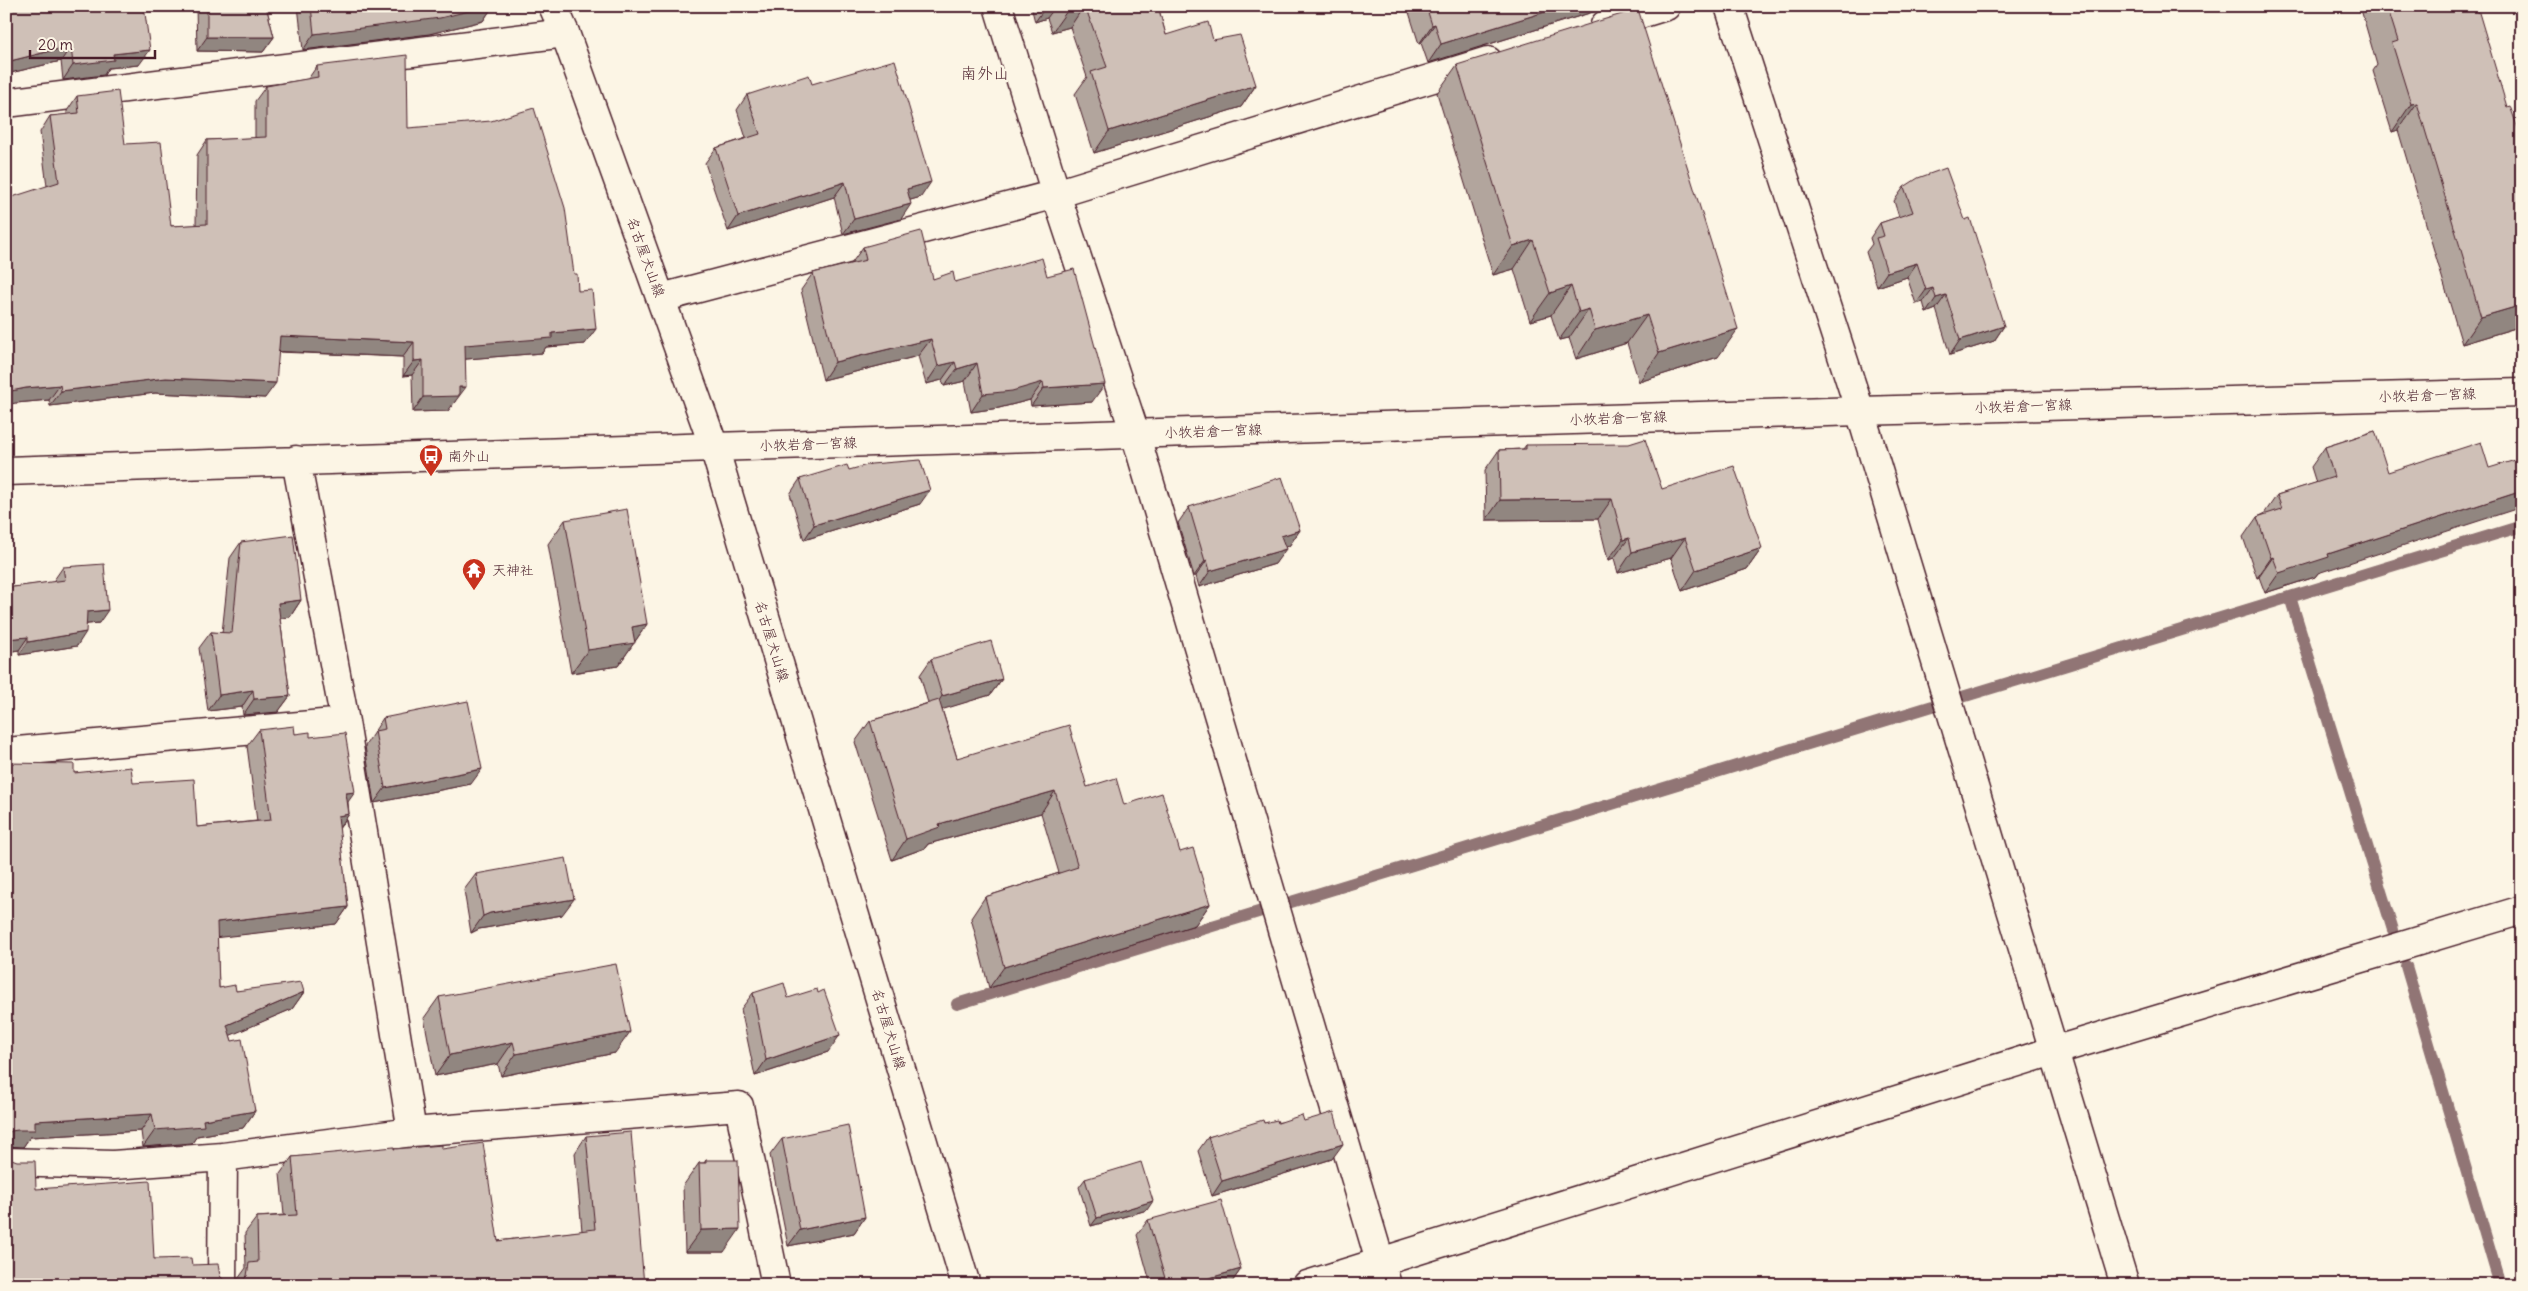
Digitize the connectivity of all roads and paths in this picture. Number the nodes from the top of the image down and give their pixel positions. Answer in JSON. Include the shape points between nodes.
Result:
{"nodes":[{"id":1,"x":553,"y":6,"type":"edge"},
{"id":2,"x":998,"y":6,"type":"edge"},
{"id":3,"x":1666,"y":6,"type":"edge"},
{"id":4,"x":1729,"y":6,"type":"edge"},
{"id":5,"x":565,"y":33,"type":"junction"},
{"id":6,"x":1580,"y":33,"type":"edge"},
{"id":7,"x":1513,"y":53,"type":"edge"},
{"id":8,"x":6,"y":103,"type":"edge"},
{"id":9,"x":1056,"y":194,"type":"junction"},
{"id":10,"x":661,"y":298,"type":"junction"},
{"id":11,"x":2522,"y":393,"type":"edge"},
{"id":12,"x":1860,"y":411,"type":"junction"},
{"id":13,"x":1135,"y":433,"type":"junction"},
{"id":14,"x":714,"y":447,"type":"junction"},
{"id":15,"x":296,"y":460,"type":"junction"},
{"id":16,"x":6,"y":471,"type":"edge"},
{"id":17,"x":345,"y":722,"type":"junction"},
{"id":18,"x":6,"y":752,"type":"edge"},
{"id":19,"x":2522,"y":910,"type":"edge"},
{"id":20,"x":2053,"y":1051,"type":"junction"},
{"id":21,"x":412,"y":1132,"type":"junction"},
{"id":22,"x":223,"y":1157,"type":"junction"},
{"id":23,"x":6,"y":1162,"type":"edge"},
{"id":24,"x":1383,"y":1273,"type":"edge"},
{"id":25,"x":222,"y":1285,"type":"edge"},
{"id":26,"x":776,"y":1285,"type":"edge"},
{"id":27,"x":966,"y":1285,"type":"edge"},
{"id":28,"x":1307,"y":1285,"type":"edge"},
{"id":29,"x":2125,"y":1285,"type":"edge"}],
"edges":[{"from":1,"to":5,"type":"street","name":"名古屋犬山線"},
{"from":2,"to":9,"type":"street"},
{"from":3,"to":6,"type":"street"},
{"from":4,"to":12,"type":"street"},
{"from":5,"to":8,"type":"street"},
{"from":5,"to":10,"type":"street","name":"名古屋犬山線"},
{"from":7,"to":9,"type":"street"},
{"from":9,"to":10,"type":"street"},
{"from":9,"to":13,"type":"street"},
{"from":10,"to":14,"type":"street","name":"名古屋犬山線"},
{"from":11,"to":12,"type":"street","name":"小牧岩倉一宮線"},
{"from":12,"to":13,"type":"street","name":"小牧岩倉一宮線"},
{"from":12,"to":20,"type":"street"},
{"from":13,"to":14,"type":"street","name":"小牧岩倉一宮線"},
{"from":13,"to":24,"type":"street"},
{"from":14,"to":15,"type":"street","name":"小牧岩倉一宮線"},
{"from":14,"to":27,"type":"street","name":"名古屋犬山線"},
{"from":15,"to":16,"type":"street","name":"小牧岩倉一宮線"},
{"from":15,"to":17,"type":"street"},
{"from":17,"to":18,"type":"street"},
{"from":17,"to":21,"type":"street"},
{"from":19,"to":20,"type":"street"},
{"from":20,"to":24,"type":"street"},
{"from":20,"to":29,"type":"street"},
{"from":21,"to":22,"type":"street"},
{"from":21,"to":26,"type":"street","via":[[739,1106]]},
{"from":22,"to":23,"type":"street","via":[[113,1166]]},
{"from":22,"to":25,"type":"street"},
{"from":24,"to":28,"type":"street"}]}
